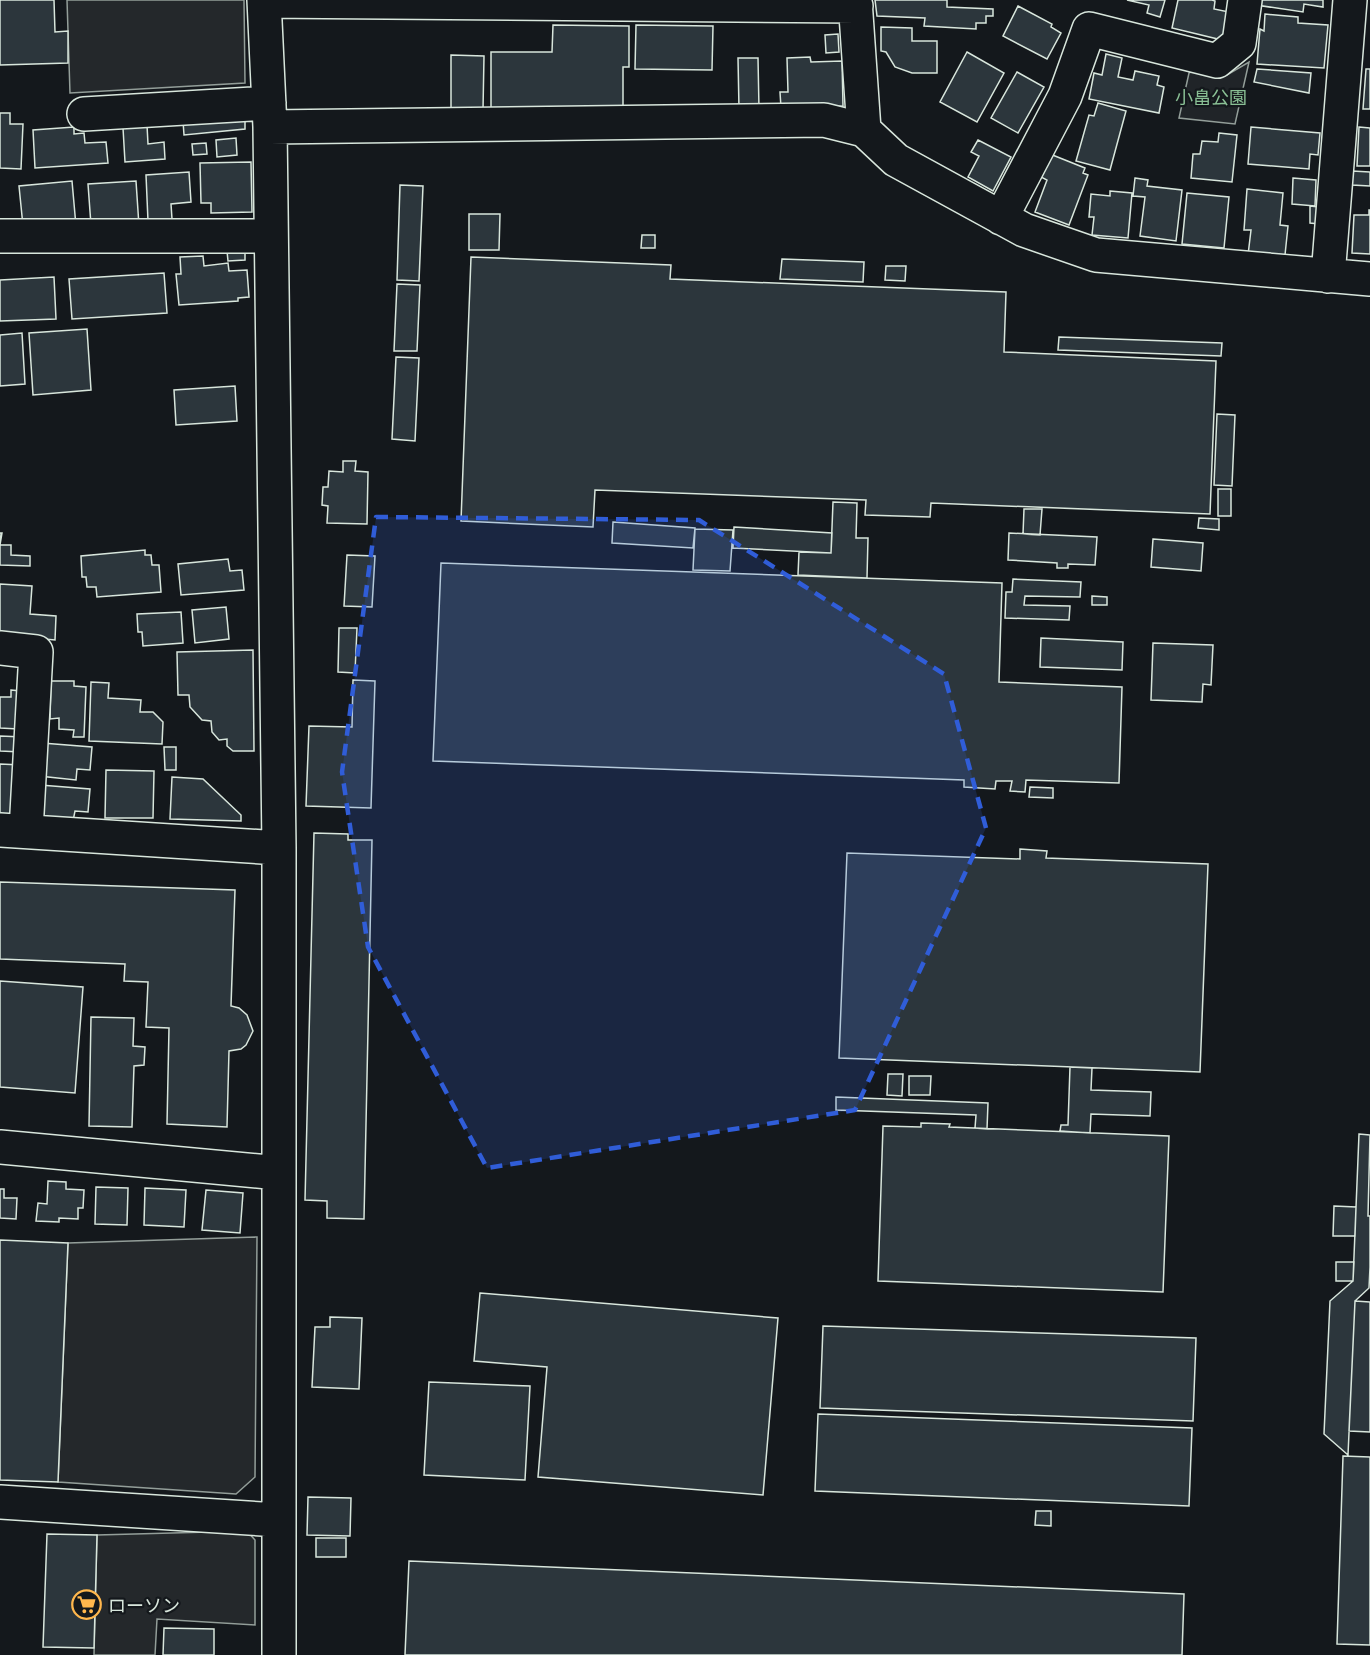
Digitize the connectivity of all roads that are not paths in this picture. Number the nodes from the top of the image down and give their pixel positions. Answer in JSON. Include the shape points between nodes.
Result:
{"nodes":[{"id":1,"x":1245,"y":0,"type":"edge"},
{"id":2,"x":1350,"y":0,"type":"edge"},
{"id":3,"x":264,"y":1,"type":"edge"},
{"id":4,"x":856,"y":3,"type":"edge"},
{"id":5,"x":84,"y":114,"type":"dead end"},
{"id":6,"x":269,"y":115,"type":"junction"},
{"id":7,"x":864,"y":130,"type":"junction"},
{"id":8,"x":1001,"y":218,"type":"junction"},
{"id":9,"x":271,"y":236,"type":"junction"},
{"id":10,"x":0,"y":237,"type":"edge"},
{"id":11,"x":1328,"y":276,"type":"junction"},
{"id":12,"x":1370,"y":279,"type":"edge"},
{"id":13,"x":0,"y":648,"type":"edge"},
{"id":14,"x":13,"y":831,"type":"edge"},
{"id":15,"x":279,"y":848,"type":"junction"},
{"id":16,"x":0,"y":1147,"type":"edge"},
{"id":17,"x":279,"y":1173,"type":"junction"},
{"id":18,"x":0,"y":1502,"type":"edge"},
{"id":19,"x":278,"y":1520,"type":"junction"},
{"id":20,"x":279,"y":1655,"type":"edge"}],
"edges":[{"from":1,"to":8,"type":"street","via":[[1239,43],[1217,61],[1089,29],[1065,96]]},
{"from":2,"to":11,"type":"street"},
{"from":3,"to":4,"type":"street"},
{"from":3,"to":6,"type":"street"},
{"from":4,"to":7,"type":"street"},
{"from":5,"to":6,"type":"street"},
{"from":6,"to":7,"type":"street","via":[[824,120]]},
{"from":6,"to":9,"type":"street"},
{"from":7,"to":8,"type":"street","via":[[896,160]]},
{"from":8,"to":11,"type":"street","via":[[1096,255]]},
{"from":9,"to":10,"type":"street"},
{"from":9,"to":15,"type":"street"},
{"from":11,"to":12,"type":"street"},
{"from":13,"to":14,"type":"street","via":[[36,651]]},
{"from":14,"to":15,"type":"street"},
{"from":15,"to":17,"type":"street"},
{"from":16,"to":17,"type":"street"},
{"from":17,"to":19,"type":"street"},
{"from":18,"to":19,"type":"street"},
{"from":19,"to":20,"type":"street"}]}
